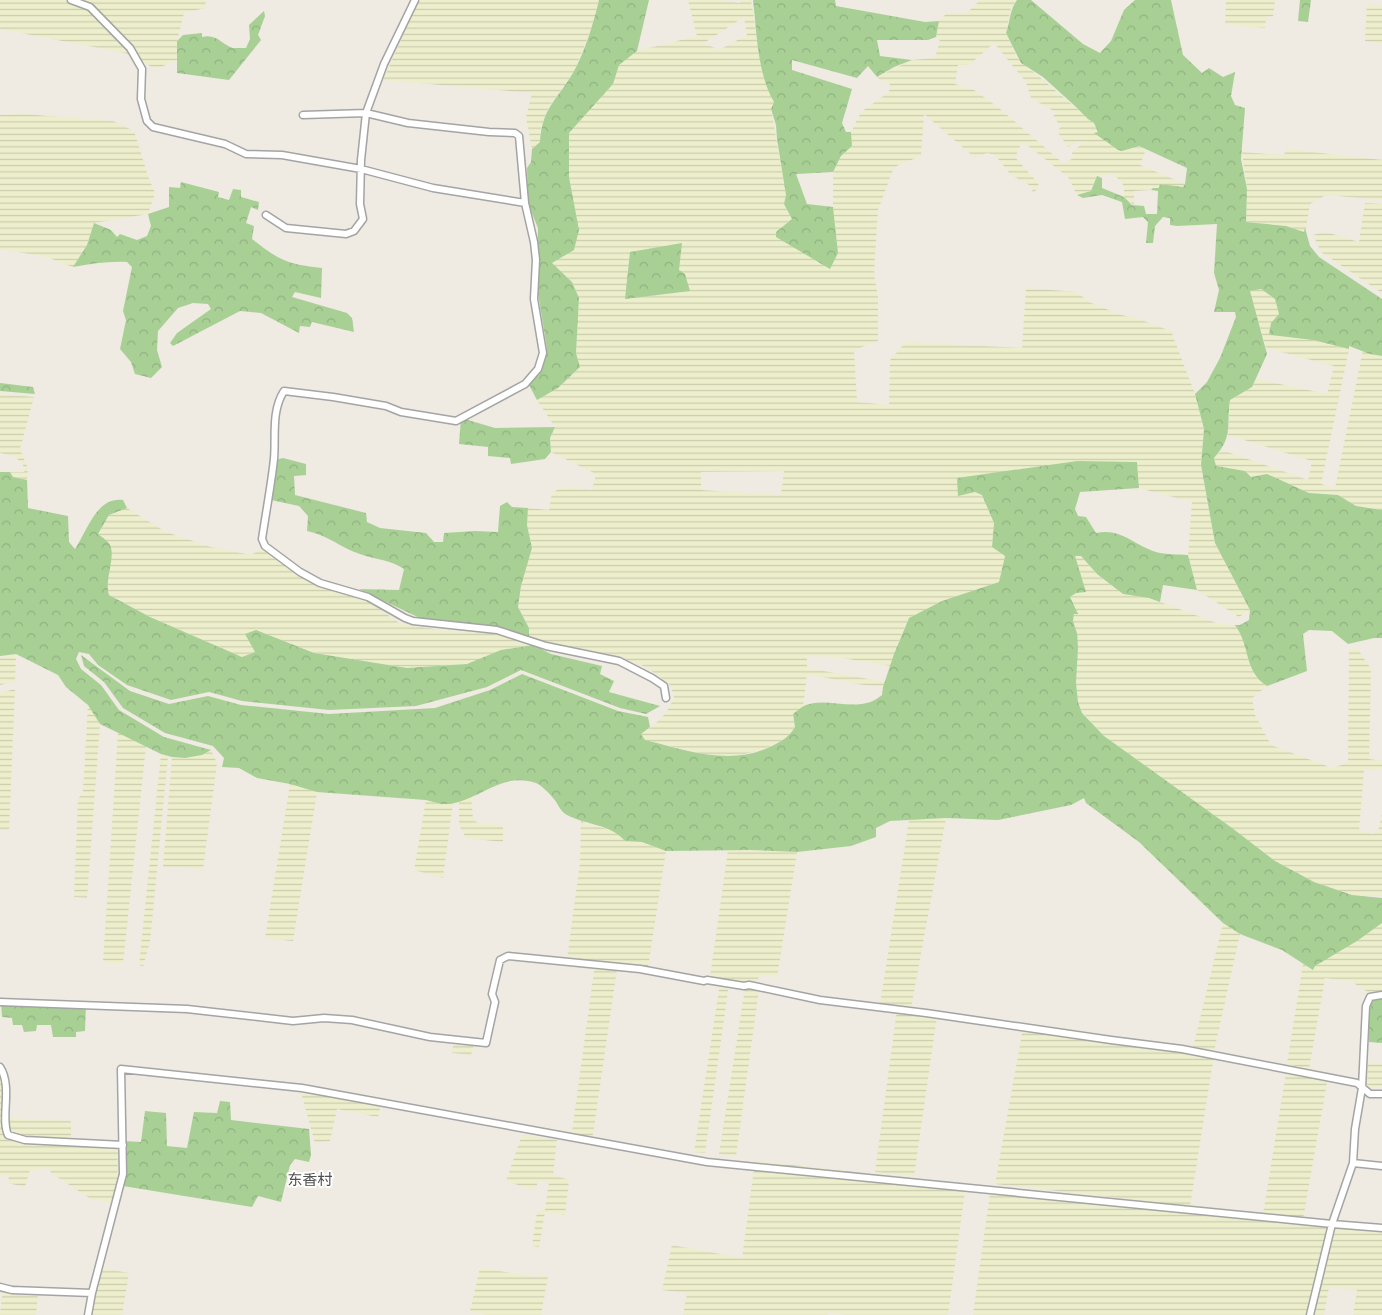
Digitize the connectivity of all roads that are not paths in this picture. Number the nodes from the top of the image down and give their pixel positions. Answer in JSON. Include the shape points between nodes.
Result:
{"nodes":[{"id":1,"x":71,"y":0,"type":"edge"},
{"id":2,"x":415,"y":0,"type":"edge"},
{"id":3,"x":366,"y":113,"type":"junction"},
{"id":4,"x":304,"y":115,"type":"dead end"},
{"id":5,"x":361,"y":169,"type":"junction"},
{"id":6,"x":525,"y":203,"type":"junction"},
{"id":7,"x":266,"y":214,"type":"dead end"},
{"id":8,"x":666,"y":698,"type":"dead end"},
{"id":9,"x":1382,"y":995,"type":"edge"},
{"id":10,"x":0,"y":1002,"type":"edge"},
{"id":11,"x":0,"y":1066,"type":"edge"},
{"id":12,"x":1362,"y":1088,"type":"junction"},
{"id":13,"x":1382,"y":1094,"type":"edge"},
{"id":14,"x":123,"y":1145,"type":"junction"},
{"id":15,"x":1353,"y":1163,"type":"junction"},
{"id":16,"x":1382,"y":1166,"type":"edge"},
{"id":17,"x":1332,"y":1224,"type":"junction"},
{"id":18,"x":1382,"y":1228,"type":"edge"},
{"id":19,"x":0,"y":1287,"type":"edge"},
{"id":20,"x":92,"y":1293,"type":"junction"},
{"id":21,"x":88,"y":1315,"type":"edge"},
{"id":22,"x":1310,"y":1315,"type":"edge"}],
"edges":[{"from":1,"to":5,"type":"street","via":[[90,7],[130,48],[142,69],[141,99],[146,121],[153,126],[225,144],[246,154],[282,156]]},
{"from":2,"to":3,"type":"street","via":[[384,64]]},
{"from":3,"to":4,"type":"street"},
{"from":3,"to":5,"type":"street"},
{"from":3,"to":6,"type":"street","via":[[408,123],[515,133],[519,136]]},
{"from":5,"to":6,"type":"street","via":[[433,188]]},
{"from":5,"to":7,"type":"street","via":[[363,218],[354,231],[346,234],[286,228]]},
{"from":6,"to":8,"type":"street","via":[[536,260],[534,299],[543,353],[538,369],[525,384],[456,421],[401,412],[386,406],[284,391],[275,416],[274,458],[262,539],[265,546],[300,572],[320,583],[368,597],[405,618],[497,630],[546,646],[619,661],[664,686]]},
{"from":9,"to":12,"type":"street","via":[[1370,998],[1366,1006]]},
{"from":10,"to":12,"type":"street","via":[[187,1009],[293,1021],[352,1020],[430,1037],[486,1043],[500,960],[508,956],[640,969],[749,985],[820,1000],[1182,1049],[1357,1083]]},
{"from":11,"to":14,"type":"street","via":[[5,1075],[4,1120],[8,1136],[25,1140]]},
{"from":12,"to":13,"type":"street","via":[[1370,1094]]},
{"from":12,"to":15,"type":"street"},
{"from":14,"to":17,"type":"street","via":[[121,1069],[302,1088],[708,1162]]},
{"from":14,"to":20,"type":"street","via":[[123,1174]]},
{"from":15,"to":16,"type":"street"},
{"from":15,"to":17,"type":"street"},
{"from":17,"to":18,"type":"street"},
{"from":17,"to":22,"type":"street"},
{"from":19,"to":20,"type":"street"},
{"from":20,"to":21,"type":"street"}]}
